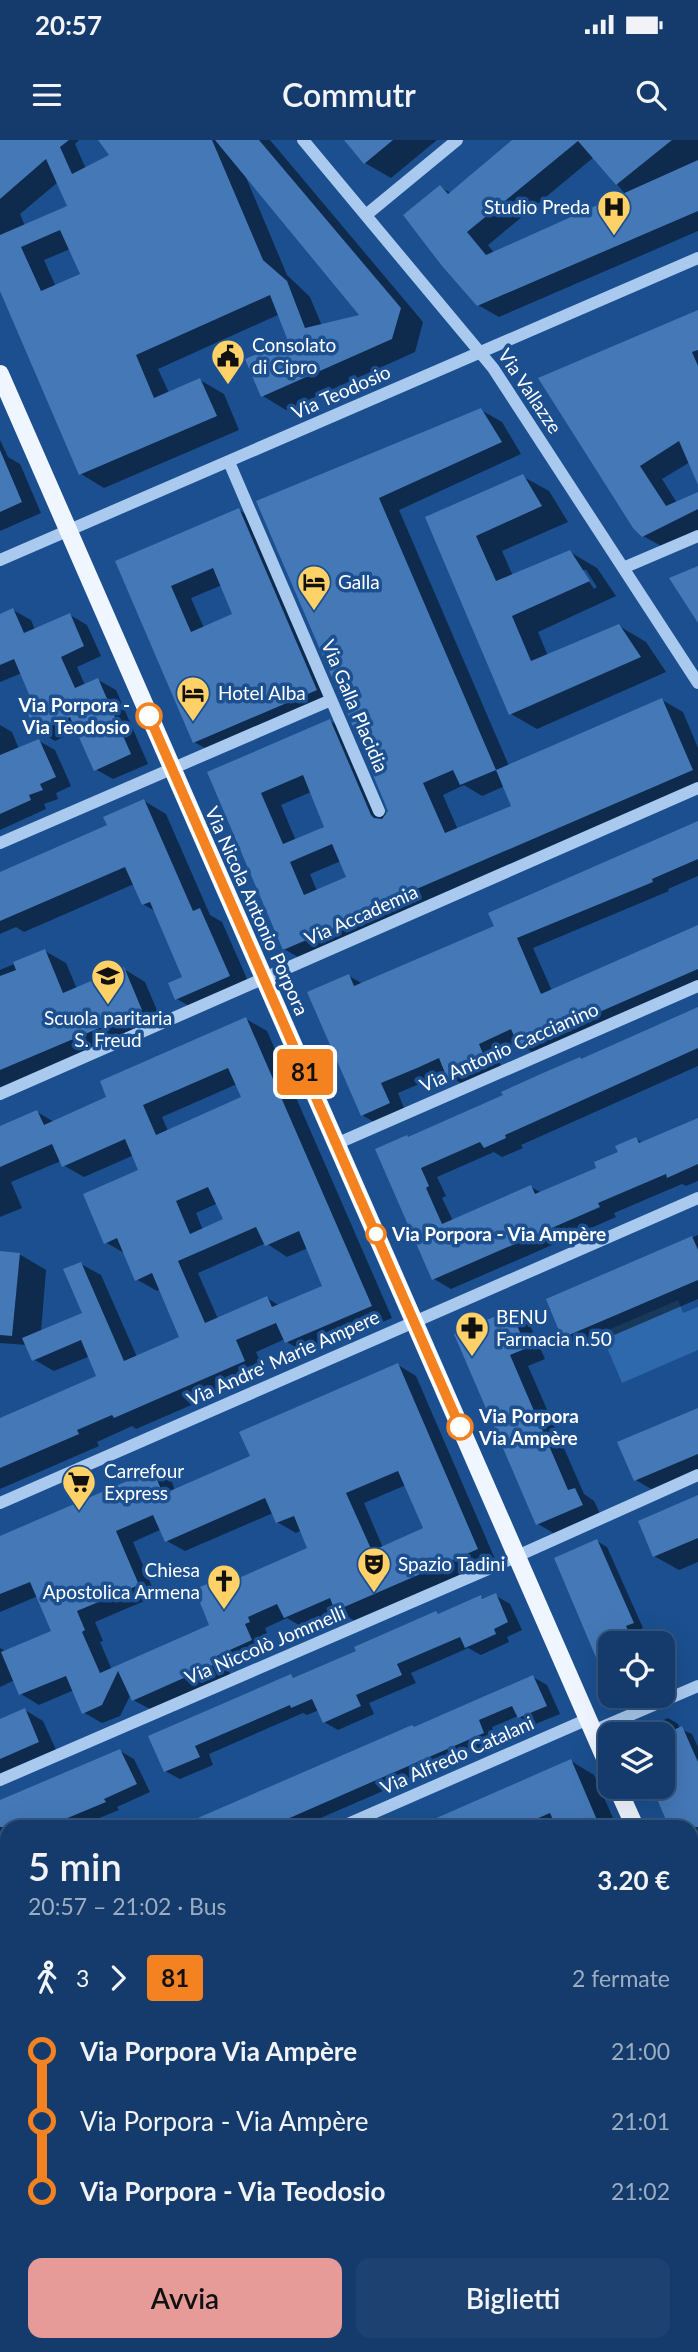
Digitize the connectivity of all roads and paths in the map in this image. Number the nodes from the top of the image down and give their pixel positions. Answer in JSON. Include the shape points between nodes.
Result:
{"nodes":[{"id":1,"x":303,"y":140,"type":"edge"},
{"id":2,"x":457,"y":140,"type":"edge"},
{"id":3,"x":366,"y":215,"type":"junction"},
{"id":4,"x":698,"y":258,"type":"edge"},
{"id":5,"x":481,"y":352,"type":"junction"},
{"id":6,"x":0,"y":374,"type":"edge"},
{"id":7,"x":229,"y":462,"type":"junction"},
{"id":8,"x":69,"y":531,"type":"junction"},
{"id":9,"x":698,"y":536,"type":"edge"},
{"id":10,"x":0,"y":561,"type":"edge"},
{"id":11,"x":623,"y":568,"type":"junction"},
{"id":12,"x":698,"y":684,"type":"edge"},
{"id":13,"x":331,"y":700,"type":"junction"},
{"id":14,"x":172,"y":769,"type":"junction"},
{"id":15,"x":698,"y":788,"type":"edge"},
{"id":16,"x":379,"y":811,"type":"dead end"},
{"id":17,"x":0,"y":843,"type":"edge"},
{"id":18,"x":264,"y":978,"type":"junction"},
{"id":19,"x":698,"y":986,"type":"edge"},
{"id":20,"x":0,"y":1094,"type":"edge"},
{"id":21,"x":337,"y":1144,"type":"junction"},
{"id":22,"x":698,"y":1198,"type":"edge"},
{"id":23,"x":414,"y":1321,"type":"junction"},
{"id":24,"x":698,"y":1475,"type":"edge"},
{"id":25,"x":0,"y":1503,"type":"edge"},
{"id":26,"x":517,"y":1556,"type":"junction"},
{"id":27,"x":698,"y":1686,"type":"edge"},
{"id":28,"x":591,"y":1725,"type":"junction"},
{"id":29,"x":598,"y":1741,"type":"edge"},
{"id":30,"x":0,"y":1780,"type":"edge"},
{"id":31,"x":622,"y":1799,"type":"edge"},
{"id":32,"x":358,"y":1820,"type":"edge"},
{"id":33,"x":632,"y":1820,"type":"edge"}],
"edges":[{"from":1,"to":3,"type":"street","name":"Via Vallazze"},
{"from":2,"to":3,"type":"street"},
{"from":3,"to":5,"type":"street","name":"Via Vallazze"},
{"from":4,"to":5,"type":"street","name":"Via Teodosio"},
{"from":5,"to":7,"type":"street","name":"Via Teodosio"},
{"from":5,"to":11,"type":"street","name":"Via Vallazze"},
{"from":6,"to":8,"type":"main road","name":"Via Nicola Antonio Porpora"},
{"from":7,"to":8,"type":"street","name":"Via Teodosio"},
{"from":7,"to":13,"type":"street","name":"Via Galla Placidia"},
{"from":8,"to":10,"type":"street","name":"Via Teodosio"},
{"from":8,"to":14,"type":"main road","name":"Via Nicola Antonio Porpora"},
{"from":9,"to":11,"type":"street"},
{"from":11,"to":12,"type":"street","name":"Via Vallazze"},
{"from":13,"to":14,"type":"street"},
{"from":13,"to":16,"type":"street","name":"Via Galla Placidia"},
{"from":14,"to":17,"type":"street"},
{"from":14,"to":18,"type":"main road","name":"Via Nicola Antonio Porpora"},
{"from":15,"to":18,"type":"street","name":"Via Accademia"},
{"from":18,"to":20,"type":"street","name":"Via Accademia"},
{"from":18,"to":21,"type":"main road","name":"Via Nicola Antonio Porpora"},
{"from":19,"to":21,"type":"street","name":"Via Antonio Caccianino"},
{"from":21,"to":23,"type":"main road","name":"Via Nicola Antonio Porpora"},
{"from":22,"to":23,"type":"street","name":"Via Andre' Marie Ampere"},
{"from":23,"to":25,"type":"street","name":"Via Andre' Marie Ampere"},
{"from":23,"to":26,"type":"main road","name":"Via Nicola Antonio Porpora"},
{"from":24,"to":26,"type":"street","name":"Via Niccolò Jommelli"},
{"from":26,"to":28,"type":"main road","name":"Via Nicola Antonio Porpora"},
{"from":26,"to":30,"type":"street","name":"Via Niccolò Jommelli"},
{"from":27,"to":28,"type":"street","name":"Via Alfredo Catalani"},
{"from":28,"to":29,"type":"main road","name":"Via Nicola Antonio Porpora"},
{"from":28,"to":32,"type":"street","name":"Via Alfredo Catalani"},
{"from":31,"to":33,"type":"main road"}]}
